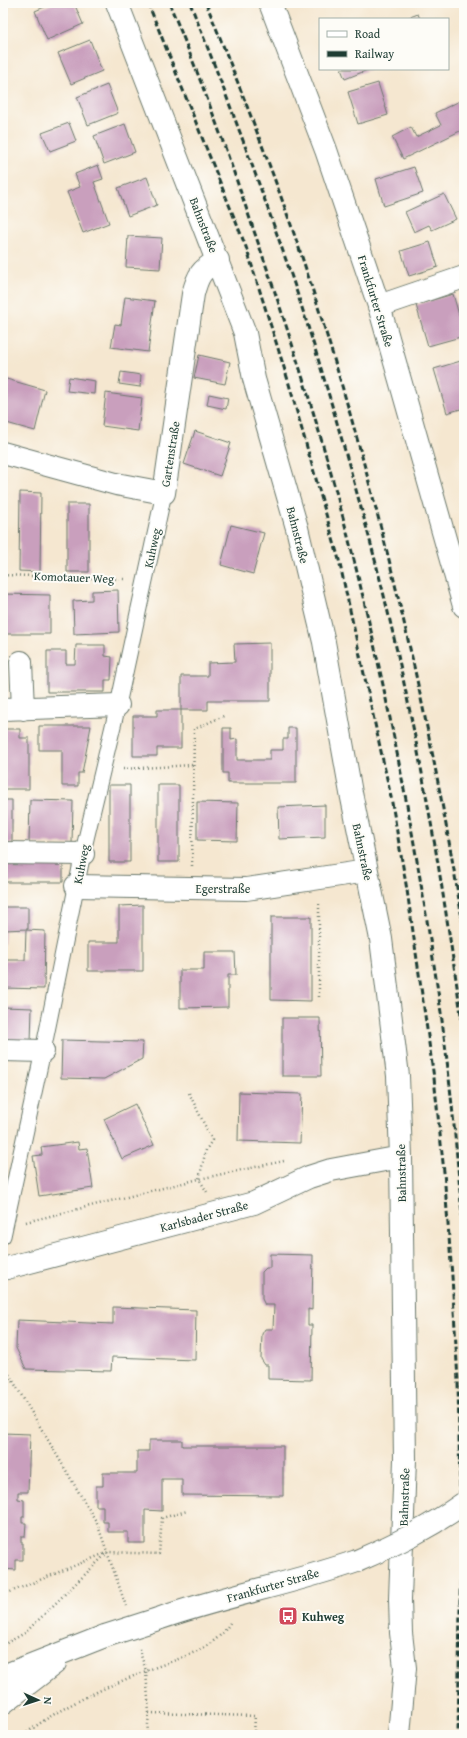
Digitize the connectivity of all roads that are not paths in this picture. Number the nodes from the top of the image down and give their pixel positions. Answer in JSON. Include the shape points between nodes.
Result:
{"nodes":[{"id":1,"x":117,"y":3,"type":"edge"},
{"id":2,"x":270,"y":3,"type":"edge"},
{"id":3,"x":218,"y":260,"type":"junction"},
{"id":4,"x":464,"y":277,"type":"edge"},
{"id":5,"x":379,"y":306,"type":"junction"},
{"id":6,"x":3,"y":453,"type":"edge"},
{"id":7,"x":164,"y":493,"type":"junction"},
{"id":8,"x":459,"y":564,"type":"edge"},
{"id":9,"x":464,"y":606,"type":"edge"},
{"id":10,"x":21,"y":662,"type":"dead end"},
{"id":11,"x":118,"y":705,"type":"junction"},
{"id":12,"x":13,"y":709,"type":"edge"},
{"id":13,"x":3,"y":853,"type":"edge"},
{"id":14,"x":83,"y":854,"type":"junction"},
{"id":15,"x":367,"y":871,"type":"junction"},
{"id":16,"x":76,"y":886,"type":"junction"},
{"id":17,"x":3,"y":1050,"type":"edge"},
{"id":18,"x":43,"y":1051,"type":"junction"},
{"id":19,"x":401,"y":1157,"type":"junction"},
{"id":20,"x":4,"y":1232,"type":"edge"},
{"id":21,"x":3,"y":1269,"type":"edge"},
{"id":22,"x":464,"y":1503,"type":"edge"},
{"id":23,"x":74,"y":1649,"type":"junction"},
{"id":24,"x":3,"y":1676,"type":"edge"},
{"id":25,"x":3,"y":1703,"type":"edge"},
{"id":26,"x":399,"y":1735,"type":"edge"}],
"edges":[{"from":1,"to":3,"type":"street","name":"Bahnstraße"},
{"from":2,"to":5,"type":"street","name":"Frankfurter Straße","via":[[326,150]]},
{"from":3,"to":7,"type":"street","name":"Gartenstraße","via":[[204,268],[193,294]]},
{"from":3,"to":15,"type":"street","name":"Bahnstraße","via":[[245,333],[254,379],[297,528],[324,642]]},
{"from":4,"to":5,"type":"street"},
{"from":5,"to":8,"type":"street","name":"Frankfurter Straße"},
{"from":6,"to":7,"type":"street","name":"Gartenstraße","via":[[116,484]]},
{"from":7,"to":11,"type":"lane","name":"Kuhweg"},
{"from":8,"to":9,"type":"street","name":"Frankfurter Straße"},
{"from":10,"to":12,"type":"street"},
{"from":11,"to":12,"type":"street"},
{"from":11,"to":14,"type":"lane","name":"Kuhweg"},
{"from":13,"to":14,"type":"street"},
{"from":14,"to":16,"type":"lane","name":"Kuhweg"},
{"from":15,"to":16,"type":"street","name":"Egerstraße","via":[[246,889]]},
{"from":15,"to":19,"type":"street","name":"Bahnstraße","via":[[381,939],[398,1076]]},
{"from":16,"to":18,"type":"lane","name":"Kuhweg"},
{"from":17,"to":18,"type":"street"},
{"from":18,"to":20,"type":"lane","name":"Kuhweg"},
{"from":19,"to":21,"type":"street","name":"Karlsbader Straße","via":[[331,1170],[254,1202]]},
{"from":19,"to":26,"type":"street","name":"Bahnstraße","via":[[405,1459],[400,1606],[404,1668]]},
{"from":22,"to":23,"type":"street","name":"Frankfurter Straße","bridge":true,"via":[[398,1544],[357,1560],[192,1608],[105,1636]]},
{"from":23,"to":24,"type":"street"},
{"from":23,"to":25,"type":"street"}]}
